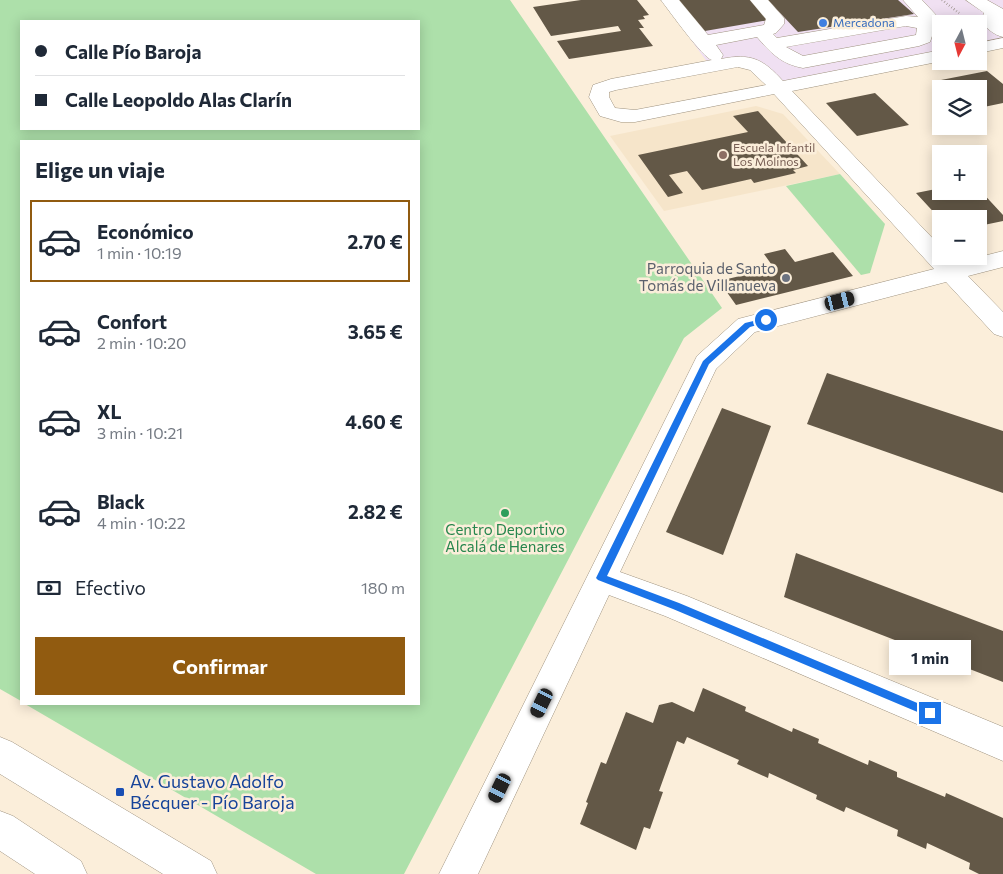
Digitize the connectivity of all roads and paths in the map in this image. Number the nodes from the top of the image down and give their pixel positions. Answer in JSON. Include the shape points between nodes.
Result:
{"nodes":[{"id":1,"x":670,"y":0,"type":"edge"},
{"id":2,"x":759,"y":0,"type":"edge"},
{"id":3,"x":912,"y":0,"type":"edge"},
{"id":4,"x":975,"y":0,"type":"edge"},
{"id":5,"x":927,"y":24,"type":"junction"},
{"id":6,"x":1002,"y":30,"type":"edge"},
{"id":7,"x":768,"y":38,"type":"junction"},
{"id":8,"x":918,"y":41,"type":"junction"},
{"id":9,"x":988,"y":41,"type":"edge"},
{"id":10,"x":702,"y":42,"type":"junction"},
{"id":11,"x":932,"y":51,"type":"edge"},
{"id":12,"x":932,"y":58,"type":"edge"},
{"id":13,"x":722,"y":64,"type":"junction"},
{"id":14,"x":779,"y":88,"type":"junction"},
{"id":15,"x":1003,"y":259,"type":"edge"},
{"id":16,"x":951,"y":273,"type":"junction"},
{"id":17,"x":1003,"y":328,"type":"edge"},
{"id":18,"x":601,"y":578,"type":"junction"},
{"id":19,"x":1003,"y":744,"type":"edge"},
{"id":20,"x":0,"y":754,"type":"edge"},
{"id":21,"x":0,"y":828,"type":"edge"},
{"id":22,"x":68,"y":874,"type":"edge"},
{"id":23,"x":198,"y":874,"type":"edge"},
{"id":24,"x":458,"y":874,"type":"edge"}],
"edges":[{"from":1,"to":10,"type":"street"},
{"from":2,"to":7,"type":"street","via":[[775,18]]},
{"from":3,"to":5,"type":"street","via":[[927,15]]},
{"from":4,"to":6,"type":"street"},
{"from":5,"to":7,"type":"street","via":[[906,21]]},
{"from":5,"to":8,"type":"street","via":[[924,38]]},
{"from":6,"to":9,"type":"street"},
{"from":7,"to":8,"type":"street","via":[[787,58],[803,62]]},
{"from":7,"to":10,"type":"street"},
{"from":8,"to":11,"type":"street"},
{"from":10,"to":13,"type":"street"},
{"from":12,"to":14,"type":"street"},
{"from":13,"to":14,"type":"street","via":[[738,61],[758,65]]},
{"from":13,"to":14,"type":"street","via":[[611,84],[600,90],[599,97],[608,112],[635,116]]},
{"from":14,"to":16,"type":"street"},
{"from":15,"to":16,"type":"street"},
{"from":16,"to":17,"type":"street"},
{"from":16,"to":18,"type":"street","via":[[747,325],[706,363]]},
{"from":18,"to":19,"type":"street","via":[[676,606]]},
{"from":18,"to":24,"type":"street"},
{"from":20,"to":23,"type":"street"},
{"from":21,"to":22,"type":"street"}]}
